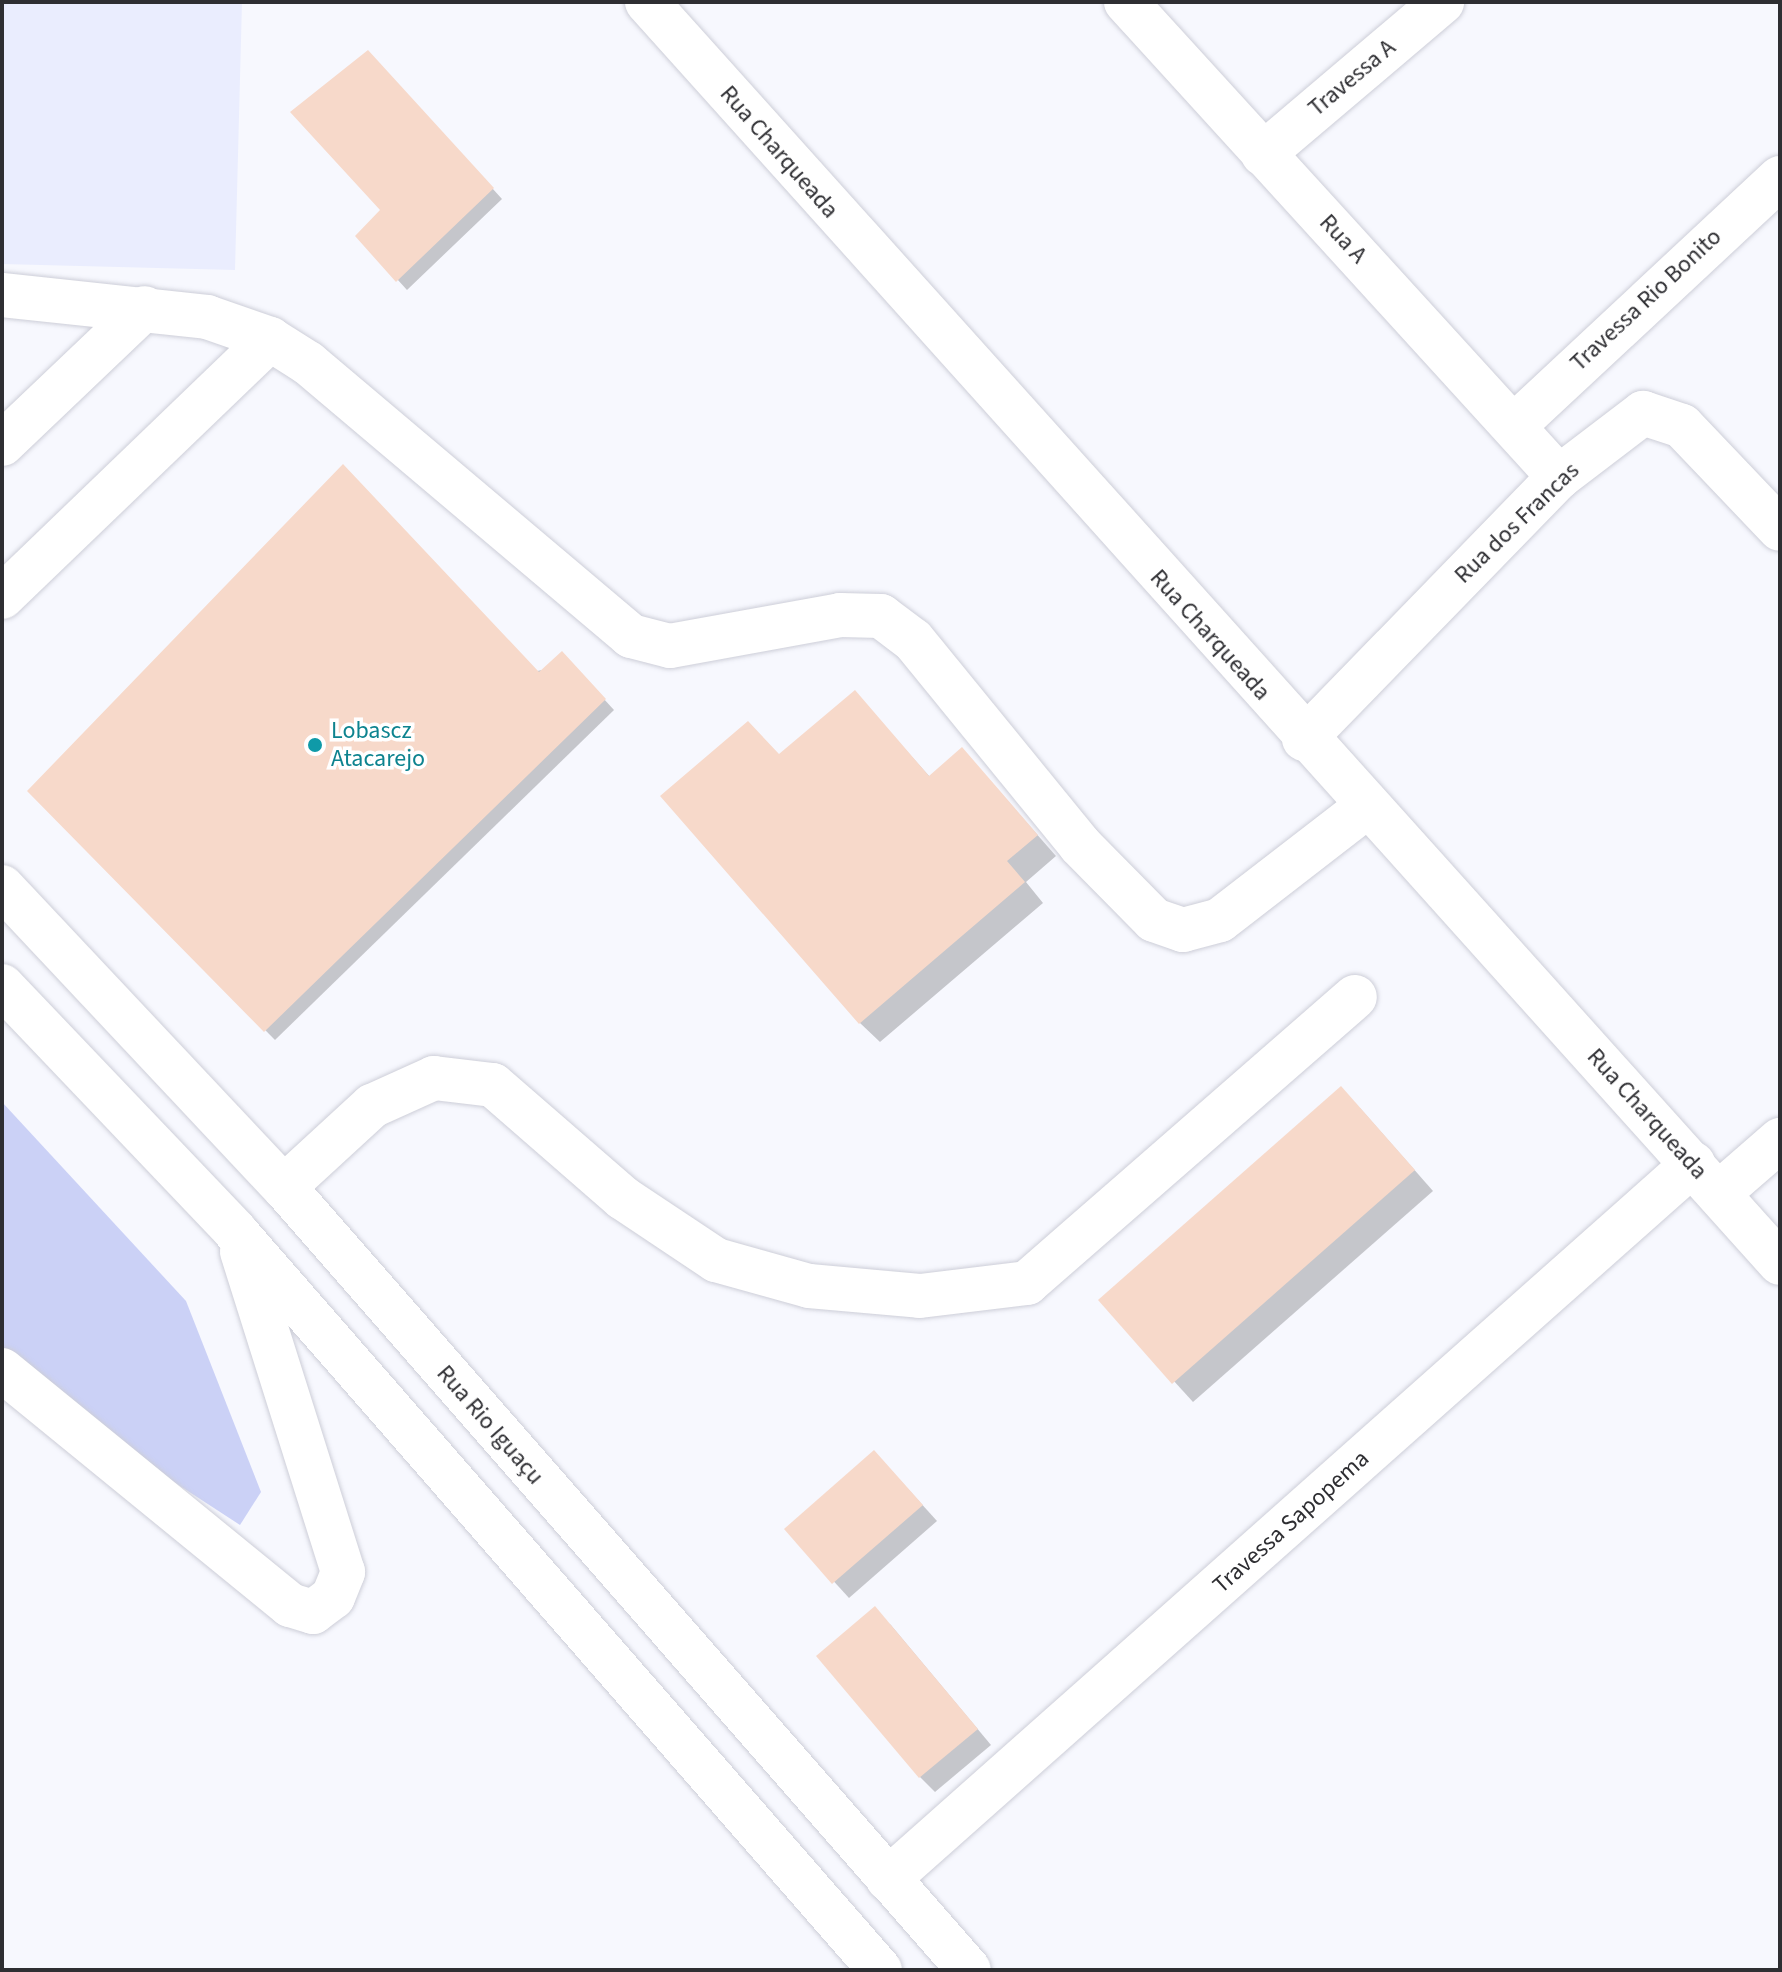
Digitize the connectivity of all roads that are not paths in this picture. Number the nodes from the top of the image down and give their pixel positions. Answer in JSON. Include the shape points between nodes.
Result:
{"nodes":[{"id":1,"x":647,"y":2,"type":"edge"},
{"id":2,"x":1126,"y":2,"type":"edge"},
{"id":3,"x":1442,"y":2,"type":"edge"},
{"id":4,"x":1263,"y":154,"type":"junction"},
{"id":5,"x":1780,"y":178,"type":"edge"},
{"id":6,"x":8,"y":301,"type":"edge"},
{"id":7,"x":145,"y":308,"type":"junction"},
{"id":8,"x":270,"y":339,"type":"junction"},
{"id":9,"x":1515,"y":425,"type":"junction"},
{"id":10,"x":2,"y":444,"type":"edge"},
{"id":11,"x":1559,"y":477,"type":"junction"},
{"id":12,"x":1780,"y":529,"type":"edge"},
{"id":13,"x":2,"y":597,"type":"edge"},
{"id":14,"x":1304,"y":739,"type":"junction"},
{"id":15,"x":1366,"y":807,"type":"junction"},
{"id":16,"x":2,"y":887,"type":"edge"},
{"id":17,"x":2,"y":986,"type":"edge"},
{"id":18,"x":1355,"y":997,"type":"dead end"},
{"id":19,"x":1780,"y":1140,"type":"edge"},
{"id":20,"x":1706,"y":1179,"type":"junction"},
{"id":21,"x":284,"y":1187,"type":"junction"},
{"id":22,"x":235,"y":1231,"type":"junction"},
{"id":23,"x":1780,"y":1263,"type":"edge"},
{"id":24,"x":2,"y":1370,"type":"edge"},
{"id":25,"x":888,"y":1879,"type":"junction"},
{"id":26,"x":880,"y":1970,"type":"edge"},
{"id":27,"x":969,"y":1970,"type":"edge"}],
"edges":[{"from":1,"to":14,"type":"street","name":"Rua Charqueada"},
{"from":2,"to":4,"type":"street","name":"Rua A"},
{"from":3,"to":4,"type":"street","name":"Travessa A"},
{"from":4,"to":9,"type":"street","name":"Rua A"},
{"from":5,"to":9,"type":"street","name":"Travessa Rio Bonito"},
{"from":6,"to":7,"type":"street"},
{"from":7,"to":8,"type":"street","via":[[207,317]]},
{"from":7,"to":10,"type":"street"},
{"from":8,"to":13,"type":"street"},
{"from":8,"to":15,"type":"street","via":[[308,363],[631,636],[670,646],[840,615],[881,616],[913,640],[1080,845],[1154,920],[1183,930],[1220,920]]},
{"from":9,"to":11,"type":"street","name":"Rua A"},
{"from":11,"to":12,"type":"street","name":"Rua dos Francas","via":[[1643,413],[1682,426]]},
{"from":11,"to":14,"type":"street","name":"Rua dos Francas"},
{"from":14,"to":15,"type":"street","name":"Rua Charqueada"},
{"from":15,"to":20,"type":"street","name":"Rua Charqueada"},
{"from":16,"to":21,"type":"street","name":"Rua Rio Iguaçu"},
{"from":17,"to":22,"type":"street"},
{"from":18,"to":21,"type":"street","via":[[1027,1283],[920,1296],[809,1286],[716,1260],[623,1198],[493,1085],[434,1078],[372,1106]]},
{"from":19,"to":20,"type":"street","name":"Travessa Sapopema"},
{"from":20,"to":23,"type":"street","name":"Rua Charqueada"},
{"from":20,"to":25,"type":"street","name":"Travessa Sapopema"},
{"from":21,"to":25,"type":"street","name":"Rua Rio Iguaçu"},
{"from":22,"to":24,"type":"street","via":[[343,1572],[333,1597],[313,1612],[290,1605]]},
{"from":22,"to":26,"type":"street"},
{"from":25,"to":27,"type":"street","name":"Rua Rio Iguaçu"}]}
